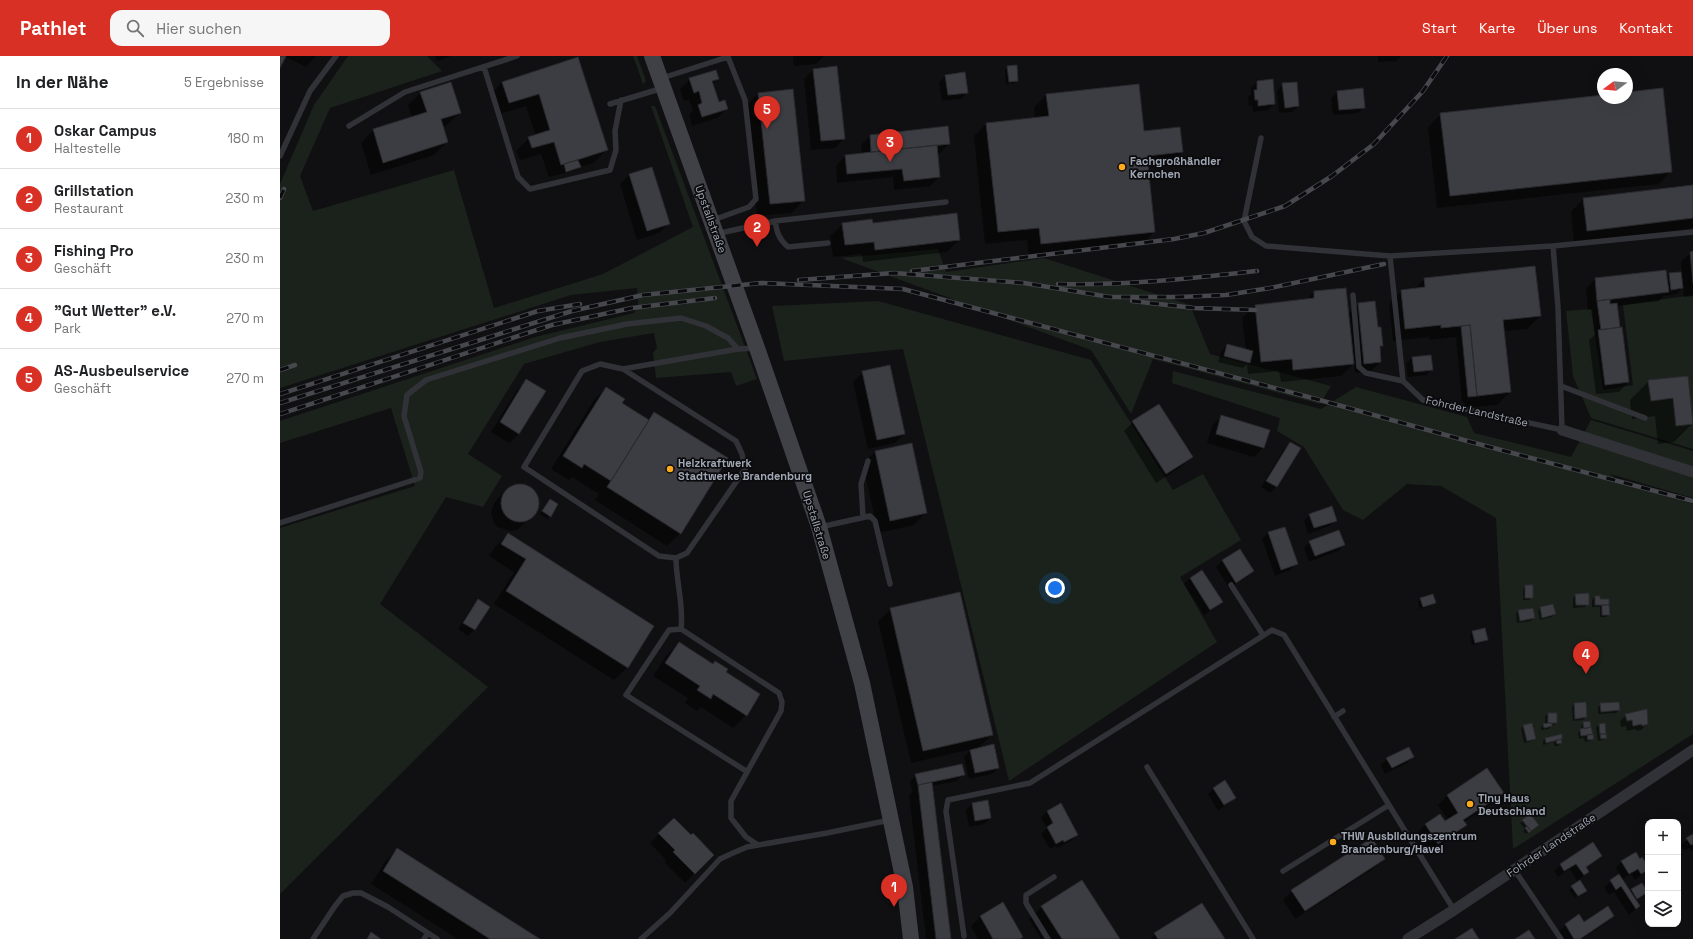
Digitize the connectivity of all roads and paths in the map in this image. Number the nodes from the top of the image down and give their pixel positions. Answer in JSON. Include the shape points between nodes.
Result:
{"nodes":[{"id":1,"x":336,"y":56,"type":"edge"},
{"id":2,"x":517,"y":56,"type":"edge"},
{"id":3,"x":652,"y":56,"type":"edge"},
{"id":4,"x":724,"y":57,"type":"edge"},
{"id":5,"x":484,"y":67,"type":"junction"},
{"id":6,"x":661,"y":83,"type":"junction"},
{"id":7,"x":621,"y":100,"type":"junction"},
{"id":8,"x":610,"y":104,"type":"dead end"},
{"id":9,"x":349,"y":126,"type":"dead end"},
{"id":10,"x":1261,"y":138,"type":"dead end"},
{"id":11,"x":280,"y":156,"type":"edge"},
{"id":12,"x":946,"y":202,"type":"dead end"},
{"id":13,"x":775,"y":221,"type":"junction"},
{"id":14,"x":714,"y":227,"type":"junction"},
{"id":15,"x":1693,"y":232,"type":"edge"},
{"id":16,"x":828,"y":243,"type":"dead end"},
{"id":17,"x":1553,"y":246,"type":"junction"},
{"id":18,"x":1390,"y":256,"type":"junction"},
{"id":19,"x":1353,"y":295,"type":"dead end"},
{"id":20,"x":757,"y":348,"type":"junction"},
{"id":21,"x":738,"y":349,"type":"junction"},
{"id":22,"x":623,"y":369,"type":"junction"},
{"id":23,"x":1403,"y":381,"type":"junction"},
{"id":24,"x":1561,"y":386,"type":"junction"},
{"id":25,"x":1645,"y":418,"type":"dead end"},
{"id":26,"x":1562,"y":430,"type":"junction"},
{"id":27,"x":868,"y":460,"type":"dead end"},
{"id":28,"x":1693,"y":472,"type":"edge"},
{"id":29,"x":863,"y":516,"type":"junction"},
{"id":30,"x":280,"y":523,"type":"edge"},
{"id":31,"x":819,"y":527,"type":"junction"},
{"id":32,"x":676,"y":558,"type":"junction"},
{"id":33,"x":890,"y":584,"type":"dead end"},
{"id":34,"x":1231,"y":585,"type":"dead end"},
{"id":35,"x":681,"y":628,"type":"junction"},
{"id":36,"x":1263,"y":635,"type":"junction"},
{"id":37,"x":1343,"y":711,"type":"dead end"},
{"id":38,"x":1334,"y":717,"type":"junction"},
{"id":39,"x":1693,"y":750,"type":"edge"},
{"id":40,"x":1147,"y":767,"type":"dead end"},
{"id":41,"x":746,"y":771,"type":"junction"},
{"id":42,"x":1389,"y":805,"type":"junction"},
{"id":43,"x":891,"y":819,"type":"junction"},
{"id":44,"x":758,"y":845,"type":"junction"},
{"id":45,"x":1514,"y":869,"type":"junction"},
{"id":46,"x":1283,"y":871,"type":"dead end"},
{"id":47,"x":1054,"y":877,"type":"dead end"},
{"id":48,"x":1454,"y":910,"type":"junction"},
{"id":49,"x":428,"y":933,"type":"junction"},
{"id":50,"x":964,"y":936,"type":"dead end"},
{"id":51,"x":313,"y":939,"type":"edge"},
{"id":52,"x":424,"y":939,"type":"edge"},
{"id":53,"x":437,"y":939,"type":"edge"},
{"id":54,"x":641,"y":939,"type":"edge"},
{"id":55,"x":911,"y":939,"type":"edge"},
{"id":56,"x":1048,"y":939,"type":"edge"},
{"id":57,"x":1253,"y":939,"type":"edge"},
{"id":58,"x":1408,"y":939,"type":"edge"},
{"id":59,"x":1561,"y":939,"type":"edge"}],
"edges":[{"from":1,"to":11,"type":"lane","via":[[310,91]]},
{"from":2,"to":5,"type":"lane"},
{"from":3,"to":6,"type":"street","name":"Upstallstraße"},
{"from":4,"to":6,"type":"lane"},
{"from":4,"to":14,"type":"lane","via":[[728,57],[745,100],[756,199]]},
{"from":5,"to":7,"type":"lane","via":[[518,177],[530,189],[610,170],[616,150],[615,131]]},
{"from":5,"to":9,"type":"lane","via":[[405,92]]},
{"from":6,"to":7,"type":"lane"},
{"from":6,"to":14,"type":"street","name":"Upstallstraße"},
{"from":7,"to":8,"type":"lane"},
{"from":10,"to":18,"type":"lane","via":[[1244,221],[1252,237],[1266,246]]},
{"from":12,"to":13,"type":"lane"},
{"from":13,"to":14,"type":"lane"},
{"from":13,"to":16,"type":"lane","via":[[777,233],[788,247]]},
{"from":14,"to":20,"type":"street","name":"Upstallstraße"},
{"from":15,"to":17,"type":"lane"},
{"from":17,"to":18,"type":"lane"},
{"from":17,"to":24,"type":"lane"},
{"from":18,"to":23,"type":"lane"},
{"from":19,"to":23,"type":"lane","via":[[1359,366],[1366,373]]},
{"from":20,"to":21,"type":"lane"},
{"from":20,"to":31,"type":"street","name":"Upstallstraße"},
{"from":21,"to":22,"type":"lane"},
{"from":21,"to":30,"type":"lane","via":[[728,338],[706,326],[681,318],[627,324],[560,338],[426,380],[408,395],[404,416],[421,472],[420,478]]},
{"from":22,"to":32,"type":"lane","via":[[736,441],[742,454],[745,469],[687,553]]},
{"from":22,"to":32,"type":"lane","via":[[600,364],[582,372],[524,467],[659,556]]},
{"from":23,"to":26,"type":"lane","name":"Fohrder Landstraße","via":[[1423,400]]},
{"from":24,"to":25,"type":"lane"},
{"from":24,"to":26,"type":"lane"},
{"from":26,"to":28,"type":"street","name":"Fohrder Landstraße"},
{"from":27,"to":29,"type":"lane","via":[[861,484]]},
{"from":29,"to":31,"type":"lane"},
{"from":29,"to":33,"type":"lane","via":[[870,516],[875,521]]},
{"from":31,"to":43,"type":"street","name":"Upstallstraße","via":[[862,683]]},
{"from":32,"to":35,"type":"lane","via":[[683,617]]},
{"from":34,"to":36,"type":"lane"},
{"from":35,"to":41,"type":"lane","via":[[779,693],[781,711]]},
{"from":35,"to":41,"type":"lane","via":[[669,630],[626,696]]},
{"from":36,"to":38,"type":"lane","via":[[1272,630],[1284,635]]},
{"from":36,"to":50,"type":"lane","via":[[1030,783],[948,800],[946,811]]},
{"from":37,"to":38,"type":"lane"},
{"from":38,"to":42,"type":"lane"},
{"from":39,"to":45,"type":"street","name":"Fohrder Landstraße"},
{"from":40,"to":57,"type":"lane"},
{"from":41,"to":44,"type":"lane","via":[[731,801],[731,818],[746,837]]},
{"from":42,"to":46,"type":"lane"},
{"from":42,"to":48,"type":"lane"},
{"from":43,"to":44,"type":"lane"},
{"from":43,"to":55,"type":"street","name":"Upstallstraße","via":[[905,887]]},
{"from":44,"to":54,"type":"lane","via":[[720,859],[670,913]]},
{"from":45,"to":48,"type":"street","name":"Fohrder Landstraße"},
{"from":45,"to":59,"type":"lane"},
{"from":47,"to":56,"type":"lane","via":[[1026,895],[1026,903]]},
{"from":48,"to":58,"type":"street","name":"Fohrder Landstraße"},
{"from":49,"to":51,"type":"lane","via":[[361,893],[343,896]]},
{"from":49,"to":52,"type":"lane"},
{"from":49,"to":53,"type":"lane"}]}
